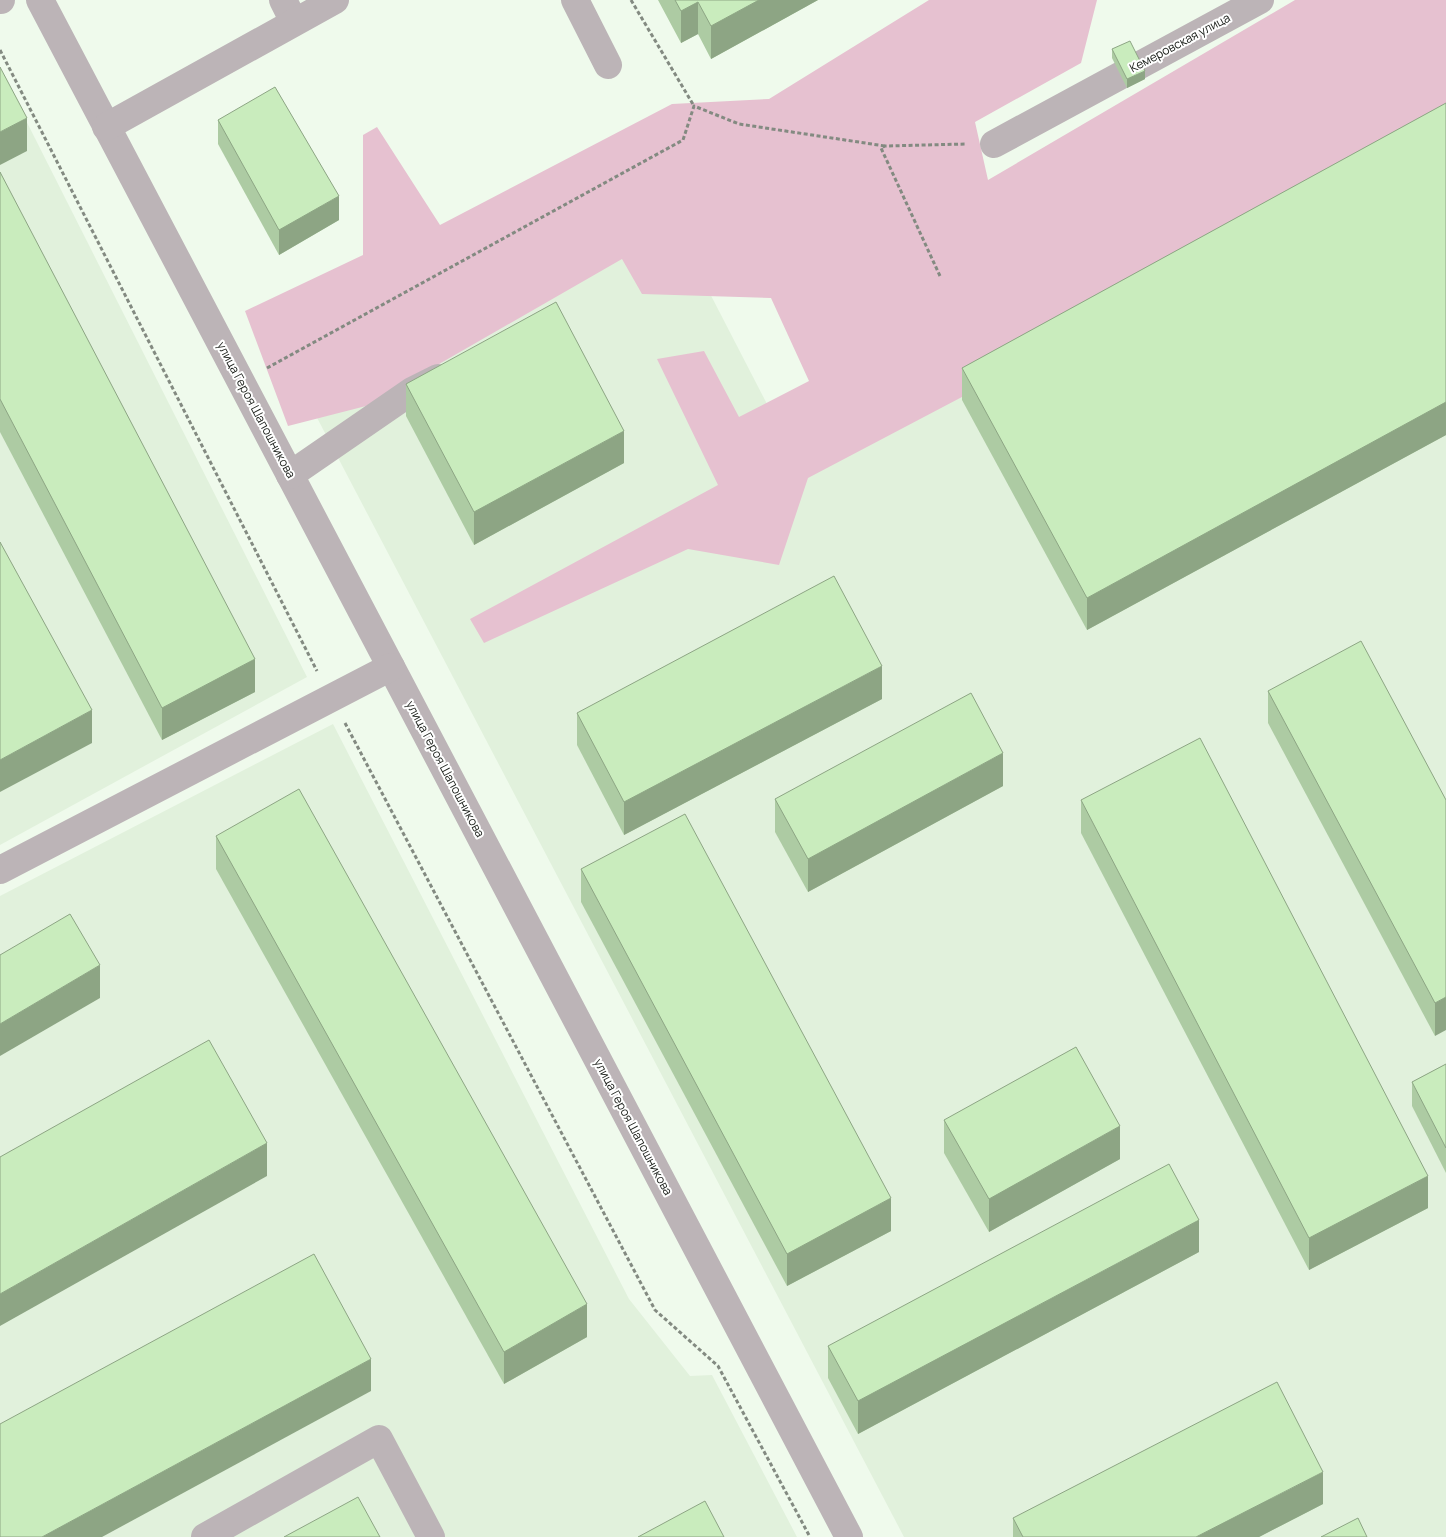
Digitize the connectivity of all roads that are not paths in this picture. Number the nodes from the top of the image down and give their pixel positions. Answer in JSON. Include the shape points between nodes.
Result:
{"nodes":[{"id":1,"x":40,"y":0,"type":"edge"},
{"id":2,"x":335,"y":0,"type":"edge"},
{"id":3,"x":575,"y":0,"type":"edge"},
{"id":4,"x":1260,"y":0,"type":"edge"},
{"id":5,"x":289,"y":11,"type":"edge"},
{"id":6,"x":608,"y":65,"type":"dead end"},
{"id":7,"x":106,"y":127,"type":"junction"},
{"id":8,"x":994,"y":144,"type":"road end"},
{"id":9,"x":462,"y":365,"type":"edge"},
{"id":10,"x":290,"y":475,"type":"junction"},
{"id":11,"x":391,"y":667,"type":"junction"},
{"id":12,"x":0,"y":870,"type":"edge"},
{"id":13,"x":205,"y":1537,"type":"edge"},
{"id":14,"x":431,"y":1537,"type":"edge"},
{"id":15,"x":849,"y":1537,"type":"edge"}],
"edges":[{"from":1,"to":7,"type":"street","name":"улица Героя Шапошникова"},
{"from":2,"to":5,"type":"street"},
{"from":3,"to":6,"type":"street"},
{"from":4,"to":8,"type":"street","name":"Кемеровская улица"},
{"from":5,"to":7,"type":"street"},
{"from":7,"to":10,"type":"street","name":"улица Героя Шапошникова"},
{"from":9,"to":10,"type":"street","via":[[412,391]]},
{"from":10,"to":11,"type":"street","name":"улица Героя Шапошникова"},
{"from":11,"to":12,"type":"street"},
{"from":11,"to":15,"type":"street","name":"улица Героя Шапошникова"},
{"from":13,"to":14,"type":"street","via":[[380,1439]]}]}
